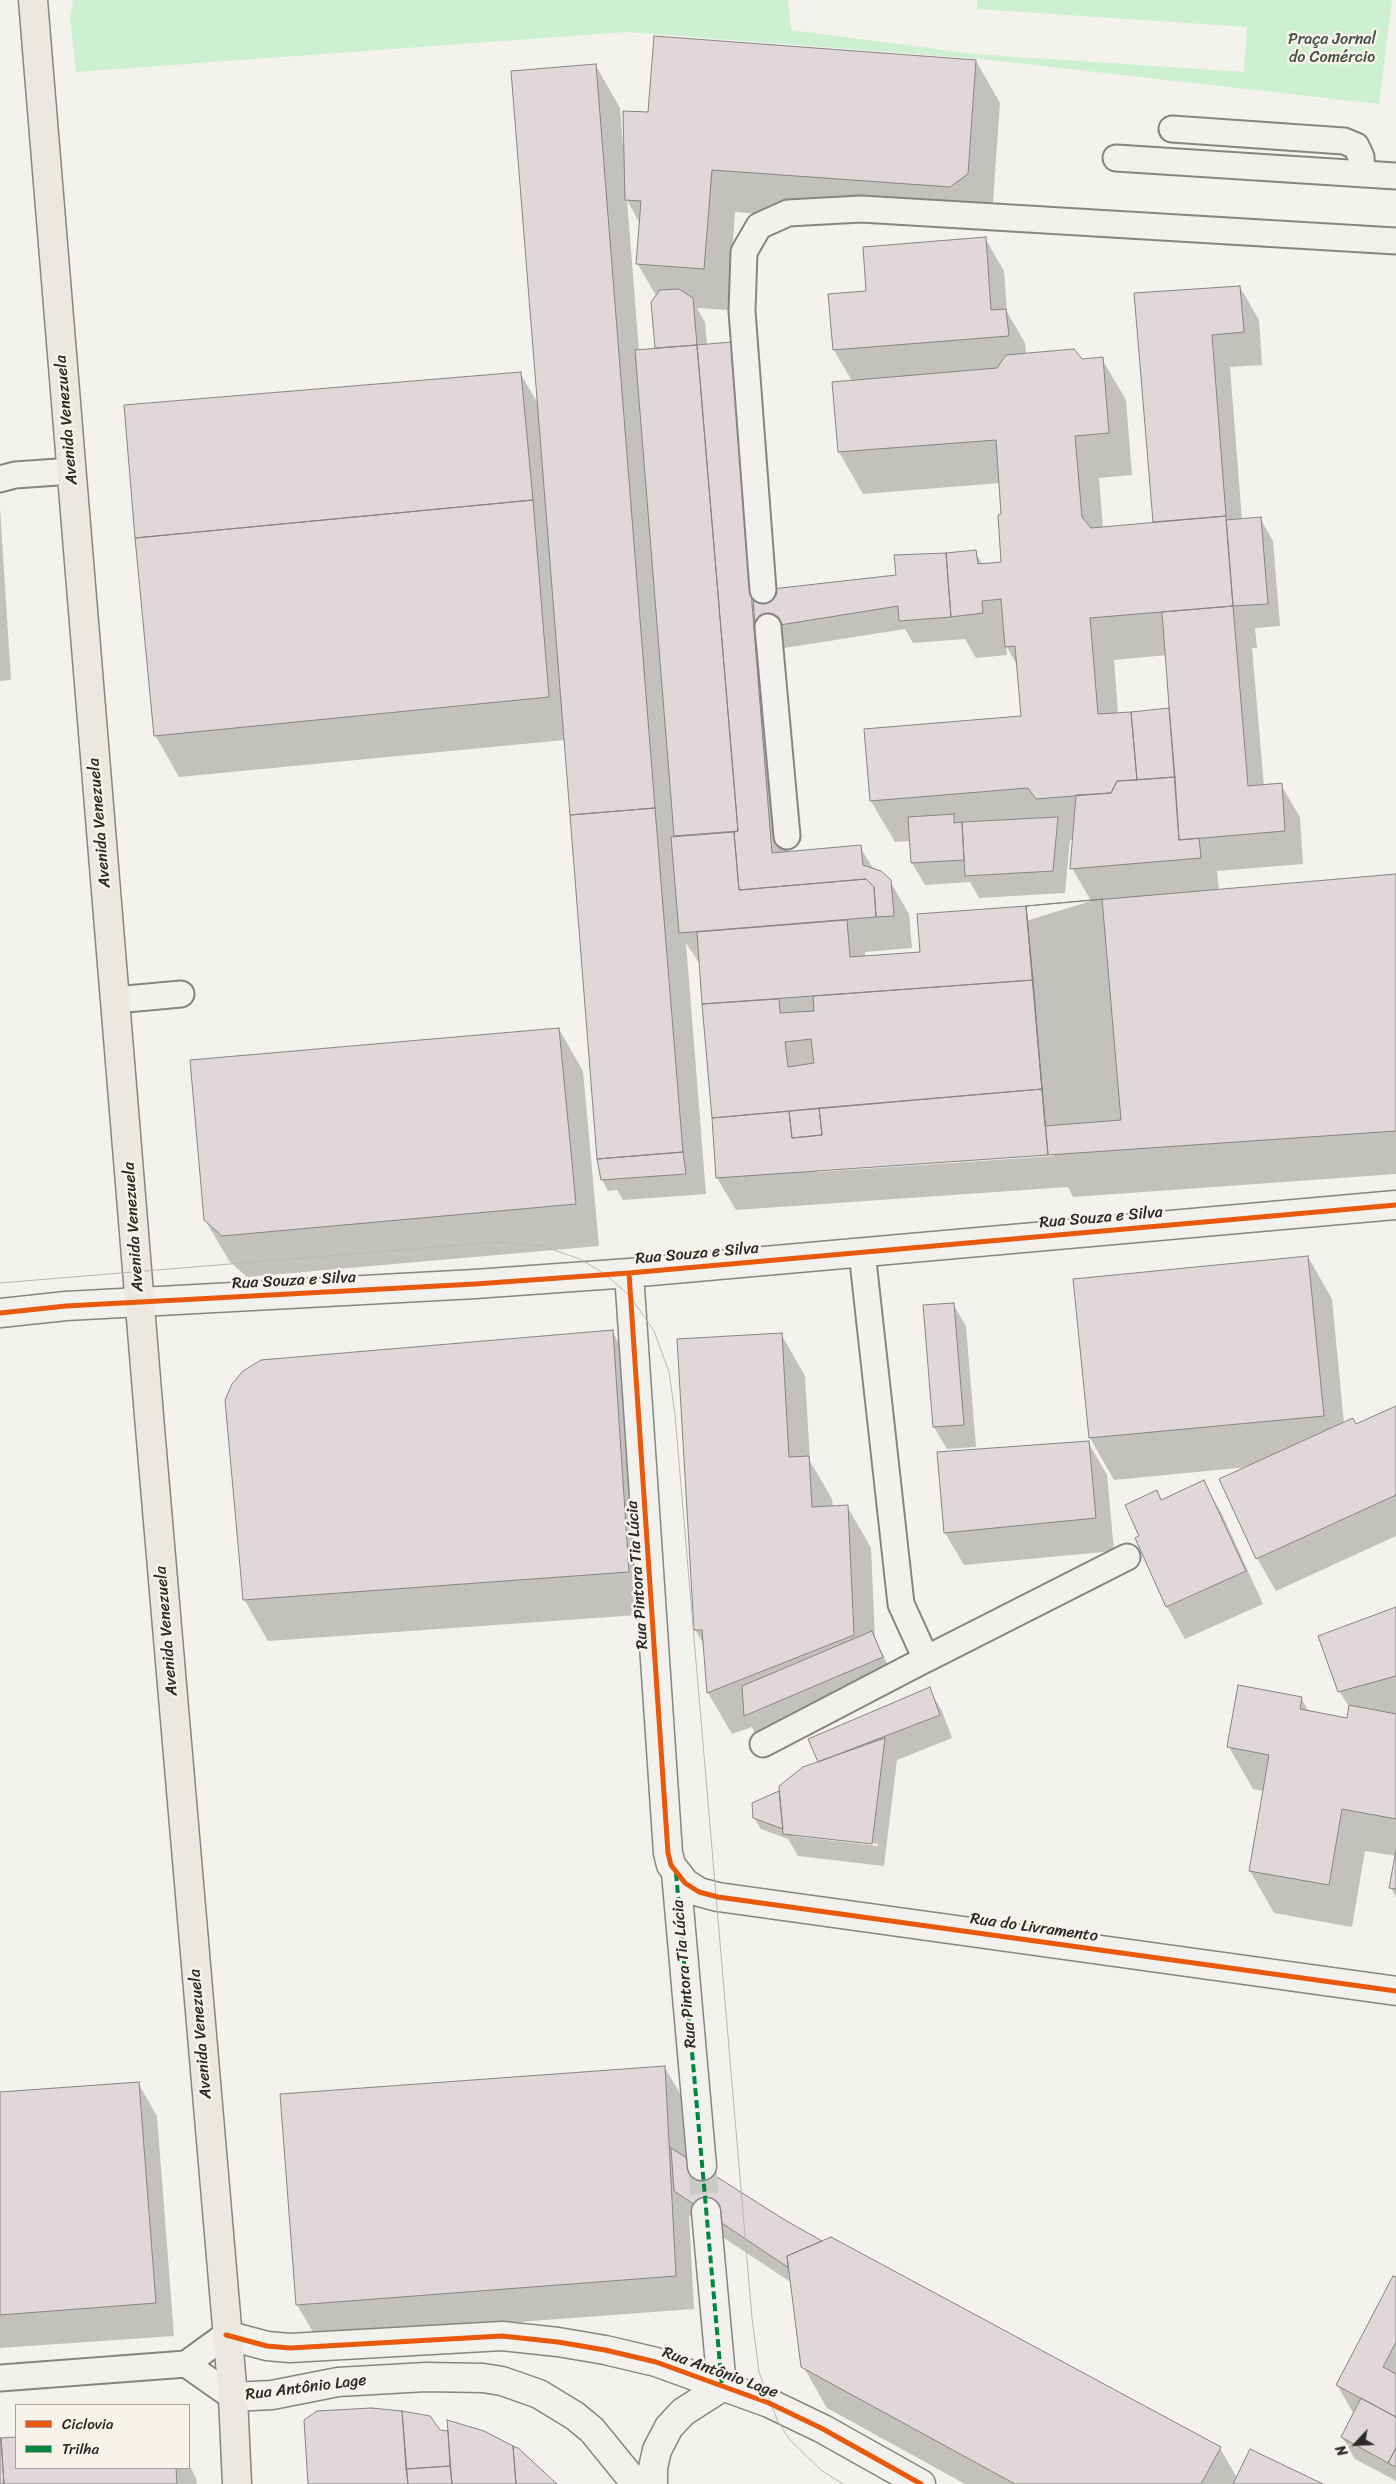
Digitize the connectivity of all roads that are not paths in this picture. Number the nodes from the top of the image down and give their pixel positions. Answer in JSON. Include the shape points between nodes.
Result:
{"nodes":[{"id":1,"x":33,"y":0,"type":"edge"},
{"id":2,"x":1172,"y":129,"type":"dead end"},
{"id":3,"x":1116,"y":158,"type":"dead end"},
{"id":4,"x":1362,"y":174,"type":"junction"},
{"id":5,"x":1396,"y":176,"type":"edge"},
{"id":6,"x":1396,"y":241,"type":"edge"},
{"id":7,"x":72,"y":471,"type":"junction"},
{"id":8,"x":0,"y":479,"type":"edge"},
{"id":9,"x":763,"y":590,"type":"dead end"},
{"id":10,"x":768,"y":627,"type":"dead end"},
{"id":11,"x":788,"y":836,"type":"dead end"},
{"id":12,"x":181,"y":994,"type":"dead end"},
{"id":13,"x":115,"y":1000,"type":"junction"},
{"id":14,"x":1396,"y":1205,"type":"edge"},
{"id":15,"x":862,"y":1252,"type":"junction"},
{"id":16,"x":629,"y":1273,"type":"junction"},
{"id":17,"x":140,"y":1302,"type":"junction"},
{"id":18,"x":0,"y":1313,"type":"edge"},
{"id":19,"x":1127,"y":1558,"type":"dead end"},
{"id":20,"x":926,"y":1659,"type":"junction"},
{"id":21,"x":763,"y":1744,"type":"dead end"},
{"id":22,"x":676,"y":1873,"type":"junction"},
{"id":23,"x":1396,"y":1991,"type":"edge"},
{"id":24,"x":702,"y":2166,"type":"tunnel mouth"},
{"id":25,"x":706,"y":2212,"type":"tunnel mouth"},
{"id":26,"x":226,"y":2335,"type":"junction"},
{"id":27,"x":186,"y":2364,"type":"junction"},
{"id":28,"x":0,"y":2378,"type":"edge"},
{"id":29,"x":722,"y":2387,"type":"junction"},
{"id":30,"x":233,"y":2397,"type":"junction"},
{"id":31,"x":237,"y":2484,"type":"edge"},
{"id":32,"x":636,"y":2484,"type":"edge"},
{"id":33,"x":653,"y":2484,"type":"edge"},
{"id":34,"x":920,"y":2484,"type":"edge"}],
"edges":[{"from":1,"to":7,"type":"main road","name":"Avenida Venezuela"},
{"from":2,"to":4,"type":"lane","via":[[1344,141],[1356,146],[1361,157]]},
{"from":3,"to":4,"type":"lane"},
{"from":4,"to":5,"type":"lane"},
{"from":6,"to":9,"type":"lane","via":[[861,209],[788,213],[759,226],[744,252],[742,311]]},
{"from":7,"to":8,"type":"lane"},
{"from":7,"to":13,"type":"main road","name":"Avenida Venezuela"},
{"from":10,"to":11,"type":"lane"},
{"from":12,"to":13,"type":"lane"},
{"from":13,"to":17,"type":"main road","name":"Avenida Venezuela"},
{"from":14,"to":15,"type":"street","name":"Rua Souza e Silva"},
{"from":15,"to":16,"type":"street","name":"Rua Souza e Silva"},
{"from":15,"to":20,"type":"lane","via":[[901,1604]]},
{"from":16,"to":17,"type":"street","name":"Rua Souza e Silva"},
{"from":16,"to":22,"type":"street","name":"Rua Pintora Tia Lúcia","via":[[668,1853]]},
{"from":17,"to":18,"type":"street","name":"Rua Souza e Silva"},
{"from":17,"to":26,"type":"main road","name":"Avenida Venezuela"},
{"from":19,"to":20,"type":"lane"},
{"from":20,"to":21,"type":"lane"},
{"from":22,"to":23,"type":"street","name":"Rua do Livramento","via":[[691,1888],[718,1897]]},
{"from":22,"to":24,"type":"street","name":"Rua Pintora Tia Lúcia"},
{"from":25,"to":29,"type":"street"},
{"from":26,"to":27,"type":"lane"},
{"from":26,"to":29,"type":"street","name":"Rua Antônio Lage","via":[[267,2346],[290,2348],[502,2336],[605,2350],[656,2362]]},
{"from":26,"to":30,"type":"main road","name":"Avenida Venezuela"},
{"from":27,"to":28,"type":"lane"},
{"from":27,"to":30,"type":"lane","name":"Rua Antônio Lage"},
{"from":29,"to":33,"type":"street","via":[[683,2412],[669,2427],[657,2450]]},
{"from":29,"to":34,"type":"street","name":"Rua Antônio Lage","via":[[769,2403]]},
{"from":30,"to":31,"type":"main road","name":"Avenida Venezuela"},
{"from":30,"to":32,"type":"street","name":"Rua Antônio Lage","via":[[272,2395],[338,2382],[426,2377],[502,2381],[539,2394],[575,2416],[592,2430]]}]}
